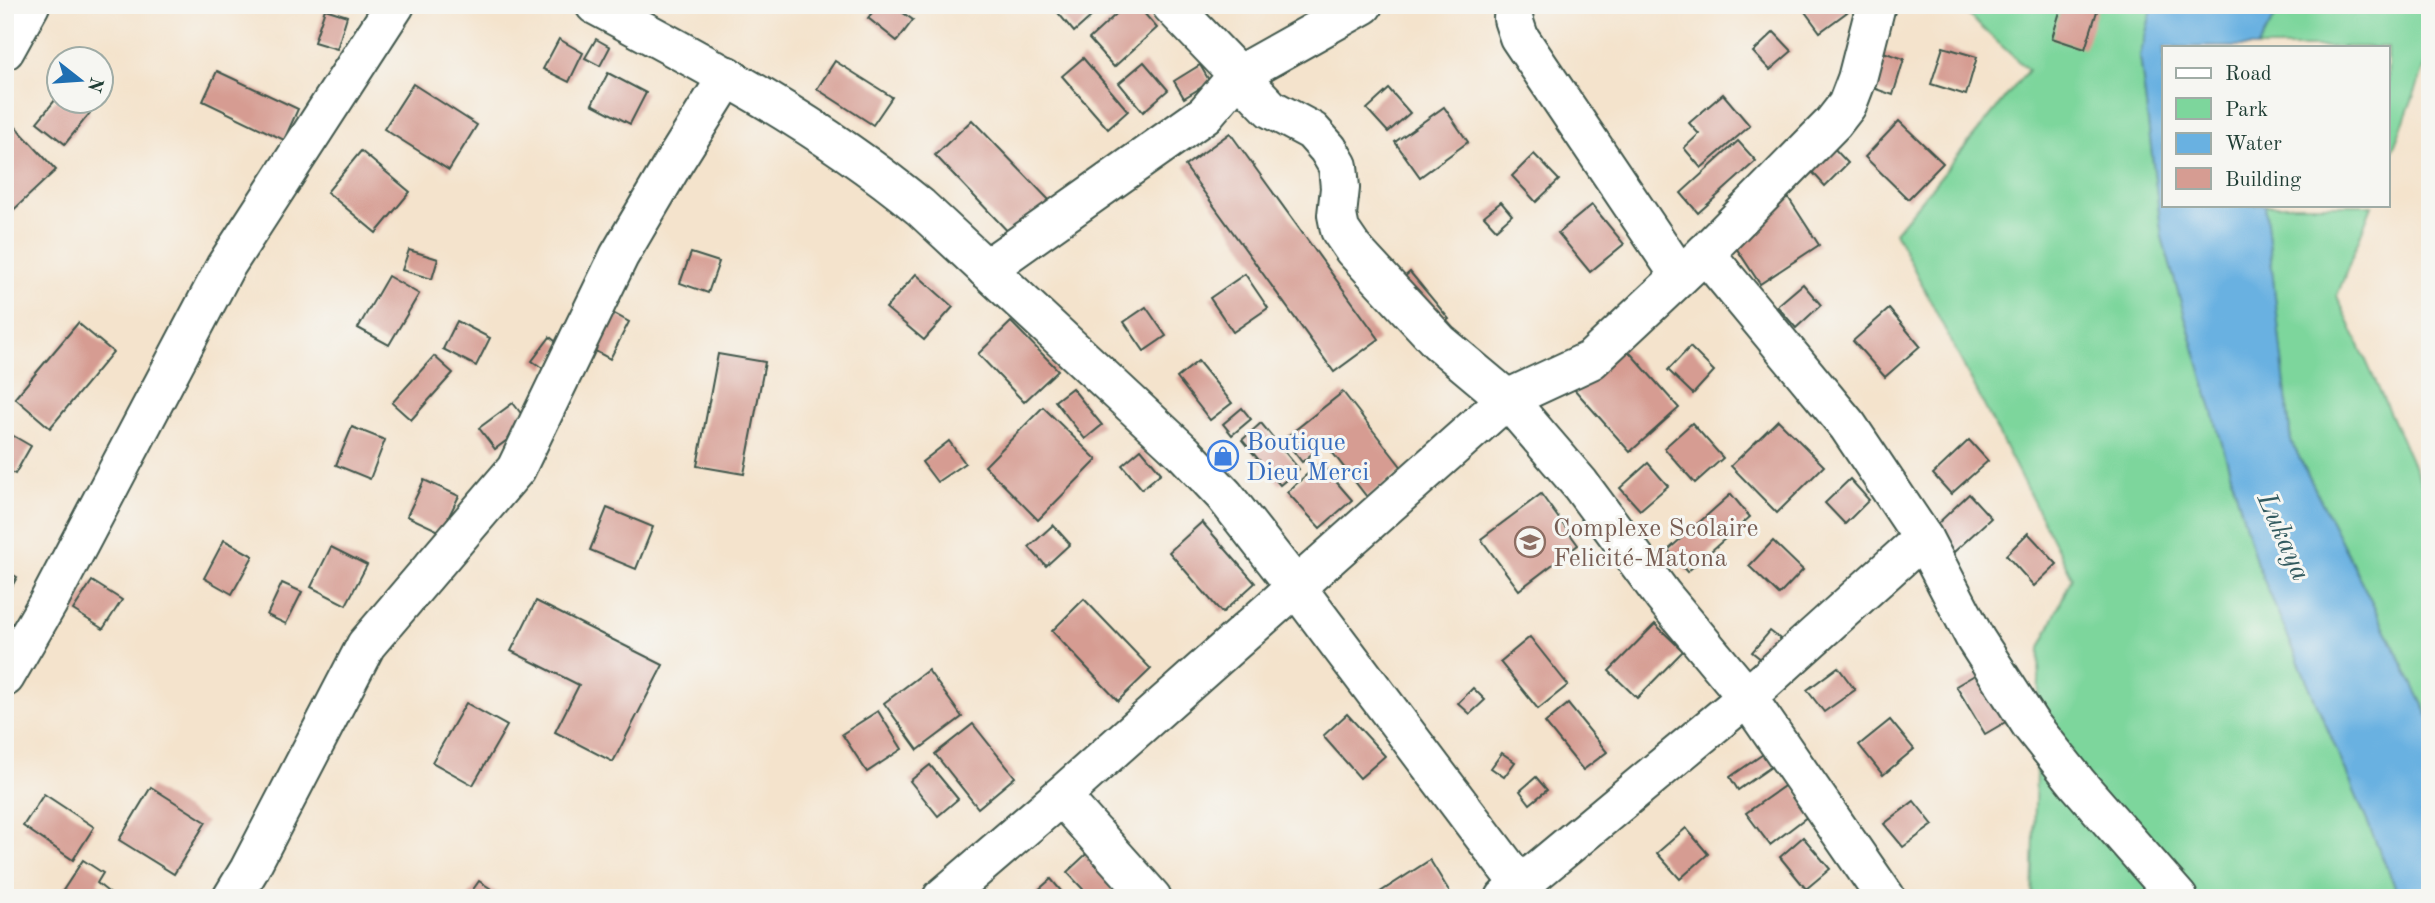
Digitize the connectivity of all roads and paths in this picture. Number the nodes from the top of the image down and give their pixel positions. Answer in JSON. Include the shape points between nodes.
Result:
{"nodes":[{"id":1,"x":30,"y":5,"type":"edge"},
{"id":2,"x":395,"y":5,"type":"edge"},
{"id":3,"x":595,"y":5,"type":"edge"},
{"id":4,"x":1171,"y":5,"type":"edge"},
{"id":5,"x":1363,"y":5,"type":"edge"},
{"id":6,"x":1514,"y":5,"type":"edge"},
{"id":7,"x":1876,"y":5,"type":"edge"},
{"id":8,"x":5,"y":50,"type":"edge"},
{"id":9,"x":1238,"y":75,"type":"junction"},
{"id":10,"x":728,"y":76,"type":"junction"},
{"id":11,"x":1693,"y":265,"type":"junction"},
{"id":12,"x":986,"y":269,"type":"junction"},
{"id":13,"x":1507,"y":399,"type":"junction"},
{"id":14,"x":1923,"y":538,"type":"junction"},
{"id":15,"x":1296,"y":587,"type":"junction"},
{"id":16,"x":5,"y":677,"type":"edge"},
{"id":17,"x":1746,"y":697,"type":"junction"},
{"id":18,"x":1061,"y":796,"type":"junction"},
{"id":19,"x":1518,"y":894,"type":"edge"},
{"id":20,"x":232,"y":898,"type":"edge"},
{"id":21,"x":942,"y":898,"type":"edge"},
{"id":22,"x":1152,"y":898,"type":"edge"},
{"id":23,"x":1886,"y":898,"type":"edge"},
{"id":24,"x":2178,"y":898,"type":"edge"}],
"edges":[{"from":1,"to":8,"type":"street"},
{"from":2,"to":16,"type":"street","via":[[225,267]]},
{"from":3,"to":10,"type":"street"},
{"from":4,"to":9,"type":"street"},
{"from":5,"to":9,"type":"street"},
{"from":6,"to":11,"type":"street","via":[[1519,37]]},
{"from":7,"to":11,"type":"street","via":[[1847,105]]},
{"from":9,"to":12,"type":"street","via":[[1205,114]]},
{"from":9,"to":13,"type":"street","via":[[1271,109],[1312,131],[1328,149],[1338,166],[1340,230],[1353,249],[1439,342]]},
{"from":10,"to":12,"type":"street","via":[[876,171]]},
{"from":10,"to":20,"type":"street","via":[[619,257],[516,469],[366,645]]},
{"from":11,"to":13,"type":"street","via":[[1591,360]]},
{"from":11,"to":14,"type":"street","via":[[1848,426]]},
{"from":12,"to":15,"type":"street","via":[[1184,453],[1224,495]]},
{"from":13,"to":15,"type":"street"},
{"from":13,"to":17,"type":"street","via":[[1580,484]]},
{"from":14,"to":17,"type":"street"},
{"from":14,"to":24,"type":"street","via":[[1976,640],[2031,726]]},
{"from":15,"to":18,"type":"street"},
{"from":15,"to":19,"type":"street"},
{"from":17,"to":19,"type":"street"},
{"from":17,"to":23,"type":"street"},
{"from":18,"to":21,"type":"street"},
{"from":18,"to":22,"type":"street"}]}
